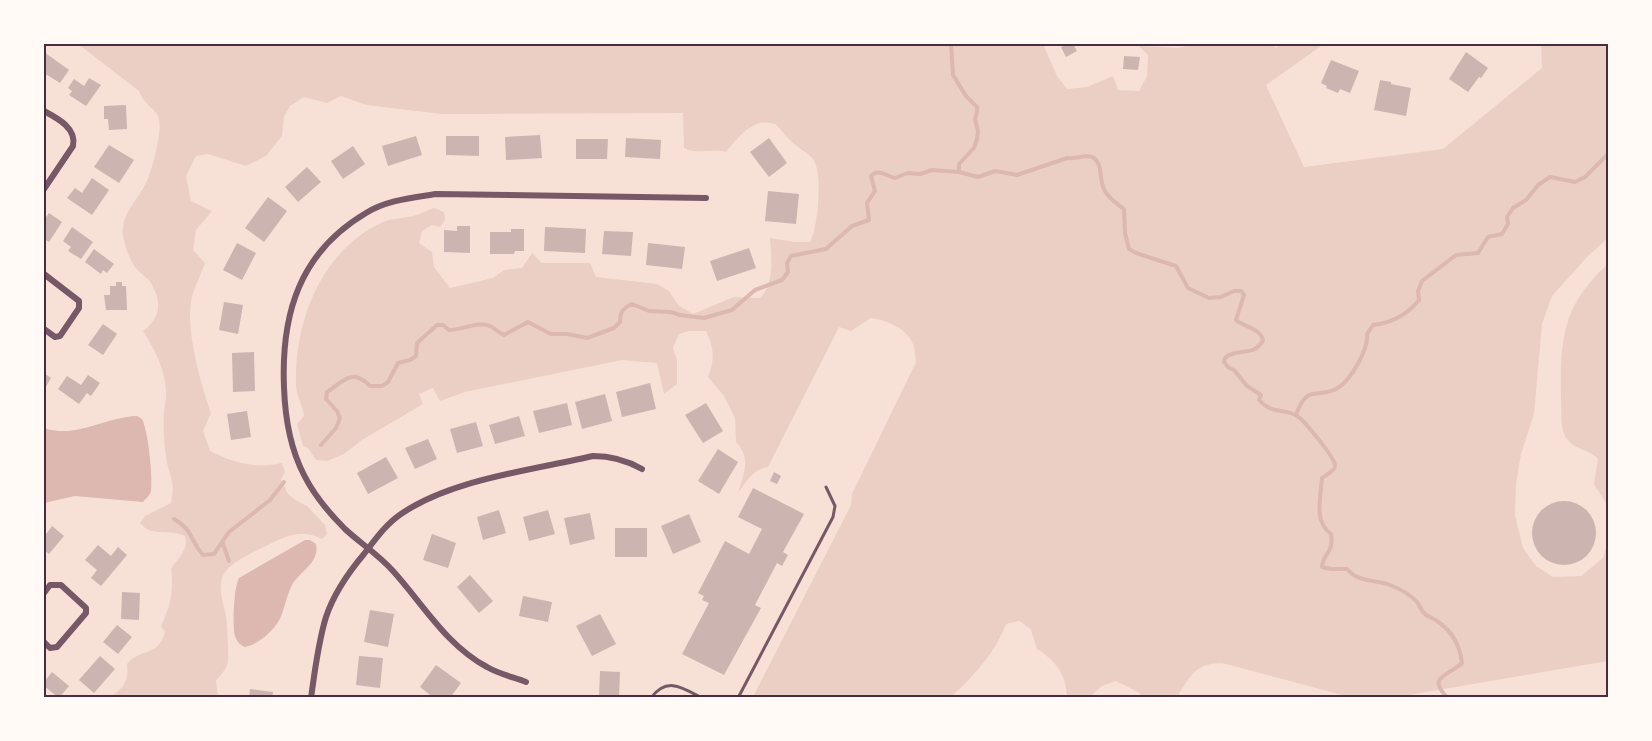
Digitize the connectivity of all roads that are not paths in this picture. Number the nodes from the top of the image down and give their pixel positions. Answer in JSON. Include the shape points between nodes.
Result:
{"nodes":[{"id":1,"x":44,"y":111,"type":"edge"},
{"id":2,"x":44,"y":176,"type":"edge"},
{"id":3,"x":50,"y":181,"type":"junction"},
{"id":4,"x":44,"y":189,"type":"edge"},
{"id":5,"x":706,"y":198,"type":"dead end"},
{"id":6,"x":44,"y":274,"type":"edge"},
{"id":7,"x":44,"y":329,"type":"edge"},
{"id":8,"x":642,"y":470,"type":"dead end"},
{"id":9,"x":826,"y":487,"type":"dead end"},
{"id":10,"x":368,"y":548,"type":"junction"},
{"id":11,"x":44,"y":593,"type":"edge"},
{"id":12,"x":44,"y":642,"type":"edge"},
{"id":13,"x":525,"y":682,"type":"dead end"},
{"id":14,"x":311,"y":698,"type":"edge"},
{"id":15,"x":651,"y":698,"type":"edge"},
{"id":16,"x":702,"y":698,"type":"edge"},
{"id":17,"x":738,"y":698,"type":"edge"}],
"edges":[{"from":1,"to":3,"type":"street","via":[[69,127],[75,140]]},
{"from":2,"to":3,"type":"street"},
{"from":3,"to":4,"type":"street"},
{"from":5,"to":10,"type":"street","via":[[436,194],[392,202],[341,230],[315,257],[298,286],[285,329],[284,404],[290,438],[314,492]]},
{"from":6,"to":7,"type":"street","via":[[79,301],[79,308],[60,336]]},
{"from":8,"to":10,"type":"street","via":[[623,460],[593,456],[474,483],[401,514]]},
{"from":9,"to":17,"type":"lane","via":[[835,506],[833,517]]},
{"from":10,"to":13,"type":"street","via":[[391,568],[458,646],[489,668]]},
{"from":10,"to":14,"type":"street","via":[[342,584],[327,614]]},
{"from":11,"to":12,"type":"street","via":[[50,585],[61,585],[86,608],[57,647],[50,648]]},
{"from":15,"to":16,"type":"lane","via":[[670,685]]}]}
